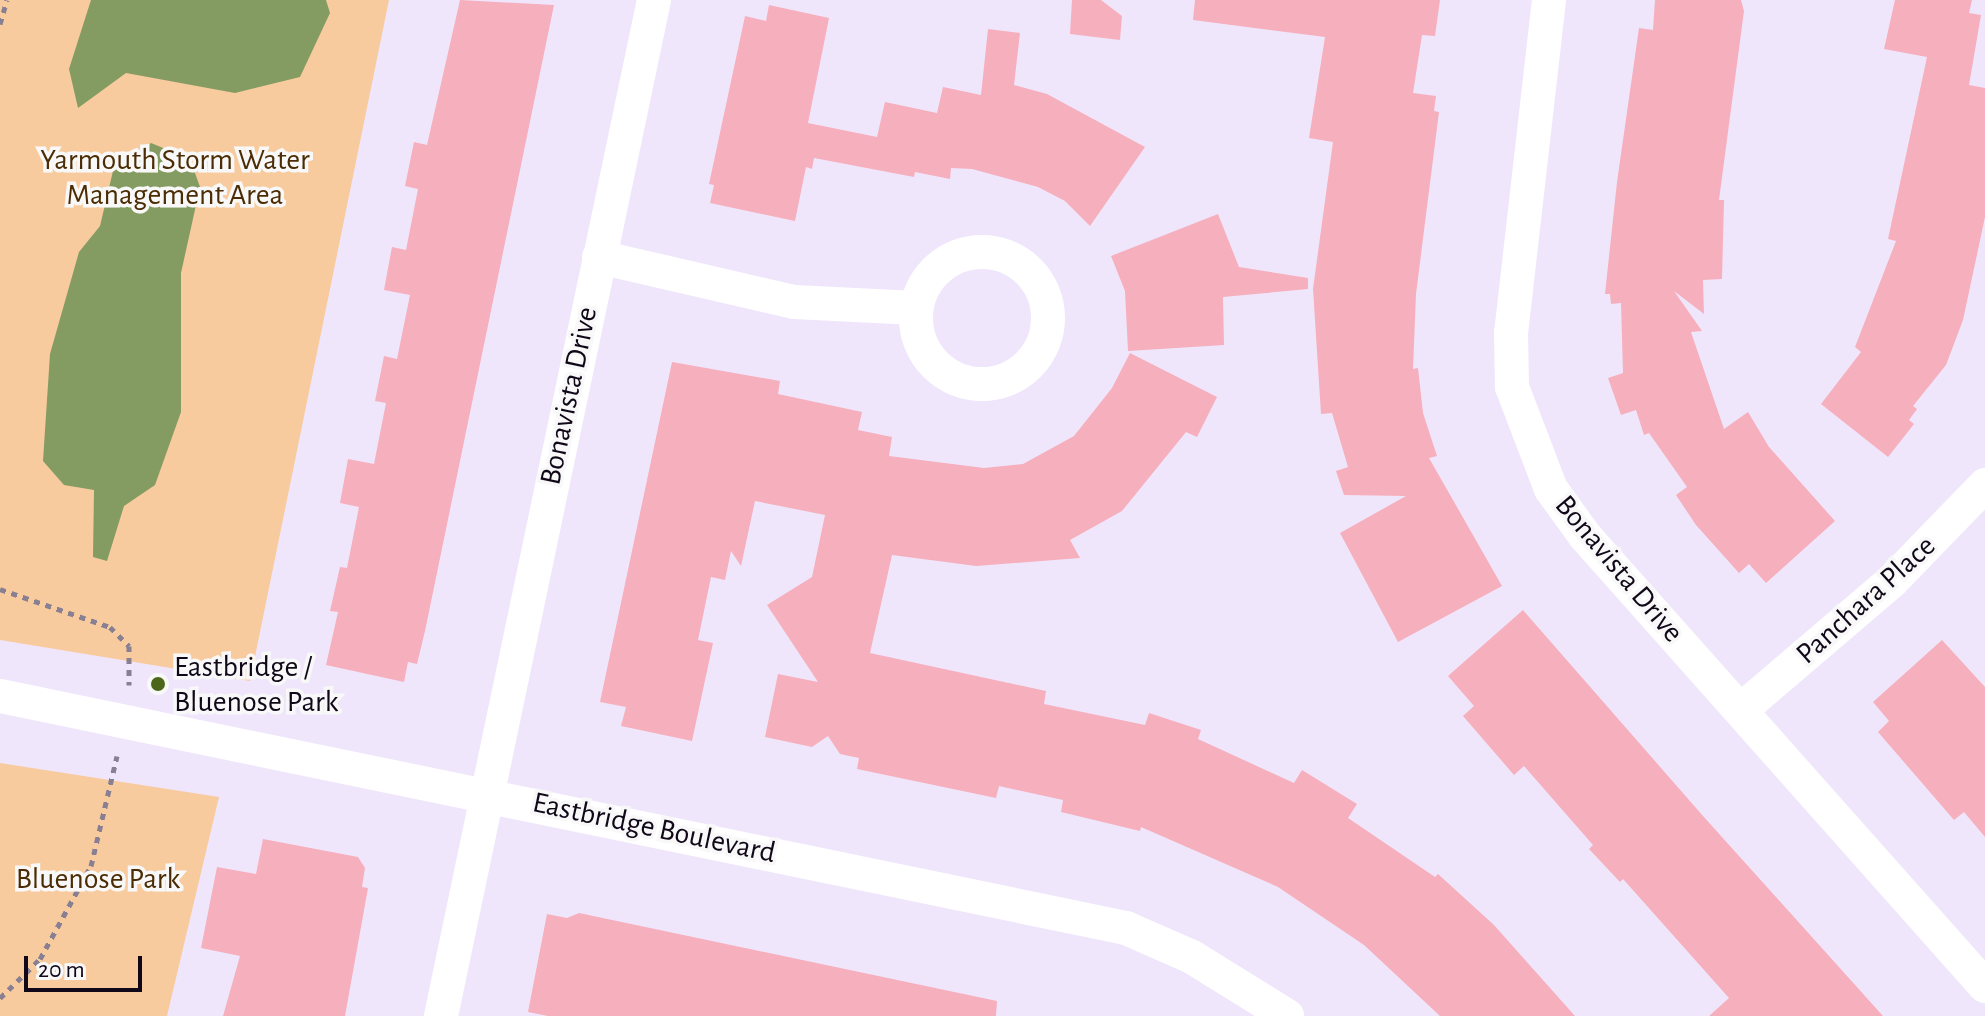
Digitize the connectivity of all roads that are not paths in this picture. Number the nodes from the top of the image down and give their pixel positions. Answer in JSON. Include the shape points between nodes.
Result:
{"nodes":[{"id":1,"x":654,"y":0,"type":"edge"},
{"id":2,"x":1549,"y":0,"type":"edge"},
{"id":3,"x":599,"y":257,"type":"junction"},
{"id":4,"x":916,"y":308,"type":"dead end"},
{"id":5,"x":1985,"y":485,"type":"edge"},
{"id":6,"x":0,"y":696,"type":"edge"},
{"id":7,"x":1741,"y":710,"type":"junction"},
{"id":8,"x":491,"y":793,"type":"junction"},
{"id":9,"x":1985,"y":986,"type":"edge"},
{"id":10,"x":441,"y":1016,"type":"edge"},
{"id":11,"x":1287,"y":1016,"type":"edge"}],
"edges":[{"from":1,"to":3,"type":"street","name":"Bonavista Drive"},
{"from":2,"to":7,"type":"street","name":"Bonavista Drive","via":[[1513,278],[1512,387],[1551,489],[1585,536]]},
{"from":3,"to":4,"type":"street","via":[[794,302]]},
{"from":3,"to":8,"type":"street","name":"Bonavista Drive"},
{"from":5,"to":7,"type":"street","name":"Panchara Place","via":[[1892,581]]},
{"from":6,"to":8,"type":"street","name":"Eastbridge Boulevard"},
{"from":7,"to":9,"type":"street","name":"Bonavista Drive"},
{"from":8,"to":10,"type":"street","name":"Bonavista Drive"},
{"from":8,"to":11,"type":"street","name":"Eastbridge Boulevard","via":[[1126,928],[1192,957]]}]}
